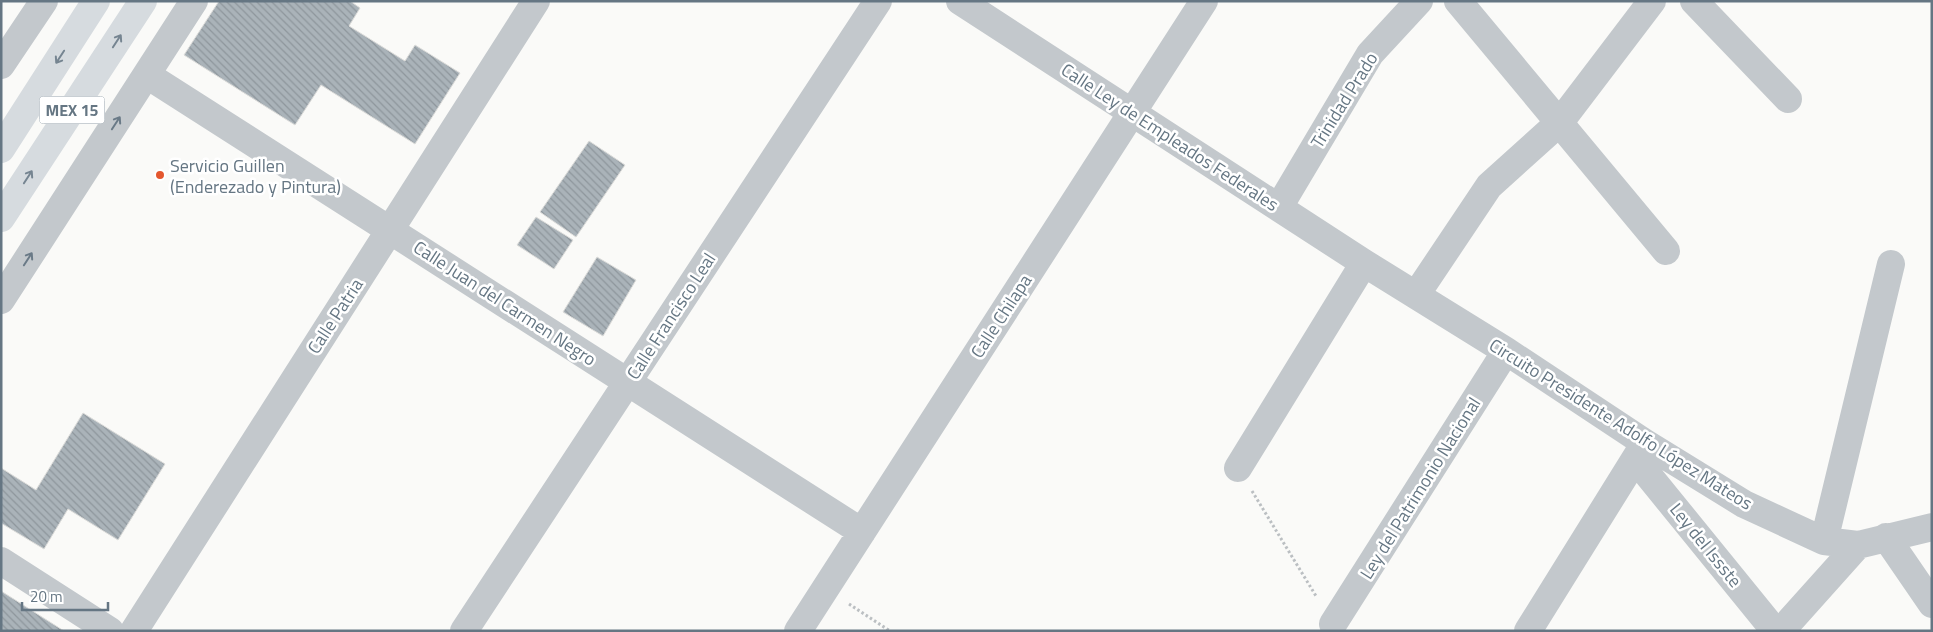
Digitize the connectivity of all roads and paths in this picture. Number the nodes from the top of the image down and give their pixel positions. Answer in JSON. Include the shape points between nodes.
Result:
{"nodes":[{"id":1,"x":44,"y":1,"type":"edge"},
{"id":2,"x":96,"y":1,"type":"edge"},
{"id":3,"x":142,"y":1,"type":"edge"},
{"id":4,"x":194,"y":1,"type":"edge"},
{"id":5,"x":536,"y":1,"type":"edge"},
{"id":6,"x":878,"y":1,"type":"edge"},
{"id":7,"x":960,"y":1,"type":"edge"},
{"id":8,"x":1204,"y":1,"type":"edge"},
{"id":9,"x":1419,"y":1,"type":"edge"},
{"id":10,"x":1458,"y":1,"type":"edge"},
{"id":11,"x":1652,"y":1,"type":"edge"},
{"id":12,"x":1694,"y":1,"type":"edge"},
{"id":13,"x":1,"y":65,"type":"edge"},
{"id":14,"x":147,"y":75,"type":"junction"},
{"id":15,"x":1788,"y":99,"type":"dead end"},
{"id":16,"x":1132,"y":113,"type":"junction"},
{"id":17,"x":1560,"y":122,"type":"junction"},
{"id":18,"x":1,"y":149,"type":"edge"},
{"id":19,"x":1278,"y":207,"type":"junction"},
{"id":20,"x":1,"y":218,"type":"edge"},
{"id":21,"x":390,"y":230,"type":"junction"},
{"id":22,"x":1666,"y":251,"type":"dead end"},
{"id":23,"x":1891,"y":264,"type":"dead end"},
{"id":24,"x":1372,"y":268,"type":"junction"},
{"id":25,"x":1416,"y":295,"type":"junction"},
{"id":26,"x":1,"y":300,"type":"edge"},
{"id":27,"x":1506,"y":351,"type":"junction"},
{"id":28,"x":628,"y":382,"type":"junction"},
{"id":29,"x":1641,"y":452,"type":"junction"},
{"id":30,"x":1238,"y":468,"type":"joint"},
{"id":31,"x":1932,"y":527,"type":"edge"},
{"id":32,"x":862,"y":532,"type":"junction"},
{"id":33,"x":1886,"y":537,"type":"junction"},
{"id":34,"x":1824,"y":541,"type":"junction"},
{"id":35,"x":1858,"y":546,"type":"junction"},
{"id":36,"x":1,"y":561,"type":"edge"},
{"id":37,"x":825,"y":589,"type":"junction"},
{"id":38,"x":1932,"y":604,"type":"edge"},
{"id":39,"x":1333,"y":624,"type":"joint"},
{"id":40,"x":110,"y":631,"type":"edge"},
{"id":41,"x":134,"y":631,"type":"edge"},
{"id":42,"x":464,"y":631,"type":"edge"},
{"id":43,"x":798,"y":631,"type":"edge"},
{"id":44,"x":890,"y":631,"type":"edge"},
{"id":45,"x":1528,"y":631,"type":"edge"},
{"id":46,"x":1775,"y":631,"type":"edge"},
{"id":47,"x":1781,"y":631,"type":"edge"}],
"edges":[{"from":1,"to":13,"type":"street"},
{"from":2,"to":18,"type":"main road","number":"MEX 15","one_way":true},
{"from":20,"to":3,"type":"main road","number":"MEX 15","one_way":true},
{"from":4,"to":14,"type":"street"},
{"from":5,"to":21,"type":"street","name":"Calle Patria"},
{"from":6,"to":28,"type":"street","name":"Calle Francisco Leal"},
{"from":7,"to":16,"type":"street","name":"Calle Ley de Empleados Federales"},
{"from":8,"to":16,"type":"street","name":"Calle Chilapa"},
{"from":9,"to":19,"type":"street","name":"Trinidad Prado","via":[[1370,54]]},
{"from":10,"to":17,"type":"street"},
{"from":11,"to":17,"type":"street"},
{"from":12,"to":15,"type":"street"},
{"from":14,"to":21,"type":"street","name":"Calle Juan del Carmen Negro"},
{"from":26,"to":14,"type":"street","one_way":true},
{"from":16,"to":19,"type":"street","name":"Calle Ley de Empleados Federales"},
{"from":16,"to":32,"type":"street","name":"Calle Chilapa"},
{"from":17,"to":22,"type":"street"},
{"from":17,"to":25,"type":"street","via":[[1489,186]]},
{"from":19,"to":24,"type":"street","name":"Calle Ley de Empleados Federales"},
{"from":21,"to":28,"type":"street","name":"Calle Juan del Carmen Negro"},
{"from":21,"to":41,"type":"street","name":"Calle Patria"},
{"from":23,"to":34,"type":"street"},
{"from":24,"to":25,"type":"street","name":"Circuito Presidente Adolfo López Mateos"},
{"from":24,"to":30,"type":"street"},
{"from":25,"to":27,"type":"street","name":"Circuito Presidente Adolfo López Mateos"},
{"from":27,"to":29,"type":"street","name":"Circuito Presidente Adolfo López Mateos"},
{"from":27,"to":39,"type":"street","name":"Ley del Patrimonio Nacional"},
{"from":28,"to":32,"type":"street","name":"Calle Juan del Carmen Negro"},
{"from":28,"to":42,"type":"street","name":"Calle Francisco Leal"},
{"from":29,"to":34,"type":"street","name":"Circuito Presidente Adolfo López Mateos"},
{"from":29,"to":45,"type":"street"},
{"from":29,"to":46,"type":"street","name":"Ley del Issste"},
{"from":30,"to":39,"type":"path"},
{"from":31,"to":33,"type":"street","name":"Circuito Presidente Adolfo López Mateos"},
{"from":32,"to":37,"type":"street","name":"Calle Chilapa"},
{"from":33,"to":35,"type":"street","name":"Circuito Presidente Adolfo López Mateos"},
{"from":33,"to":38,"type":"street"},
{"from":34,"to":35,"type":"street","name":"Circuito Presidente Adolfo López Mateos"},
{"from":35,"to":47,"type":"street"},
{"from":36,"to":40,"type":"street"},
{"from":37,"to":43,"type":"street","name":"Calle Chilapa"},
{"from":37,"to":44,"type":"path"}]}
